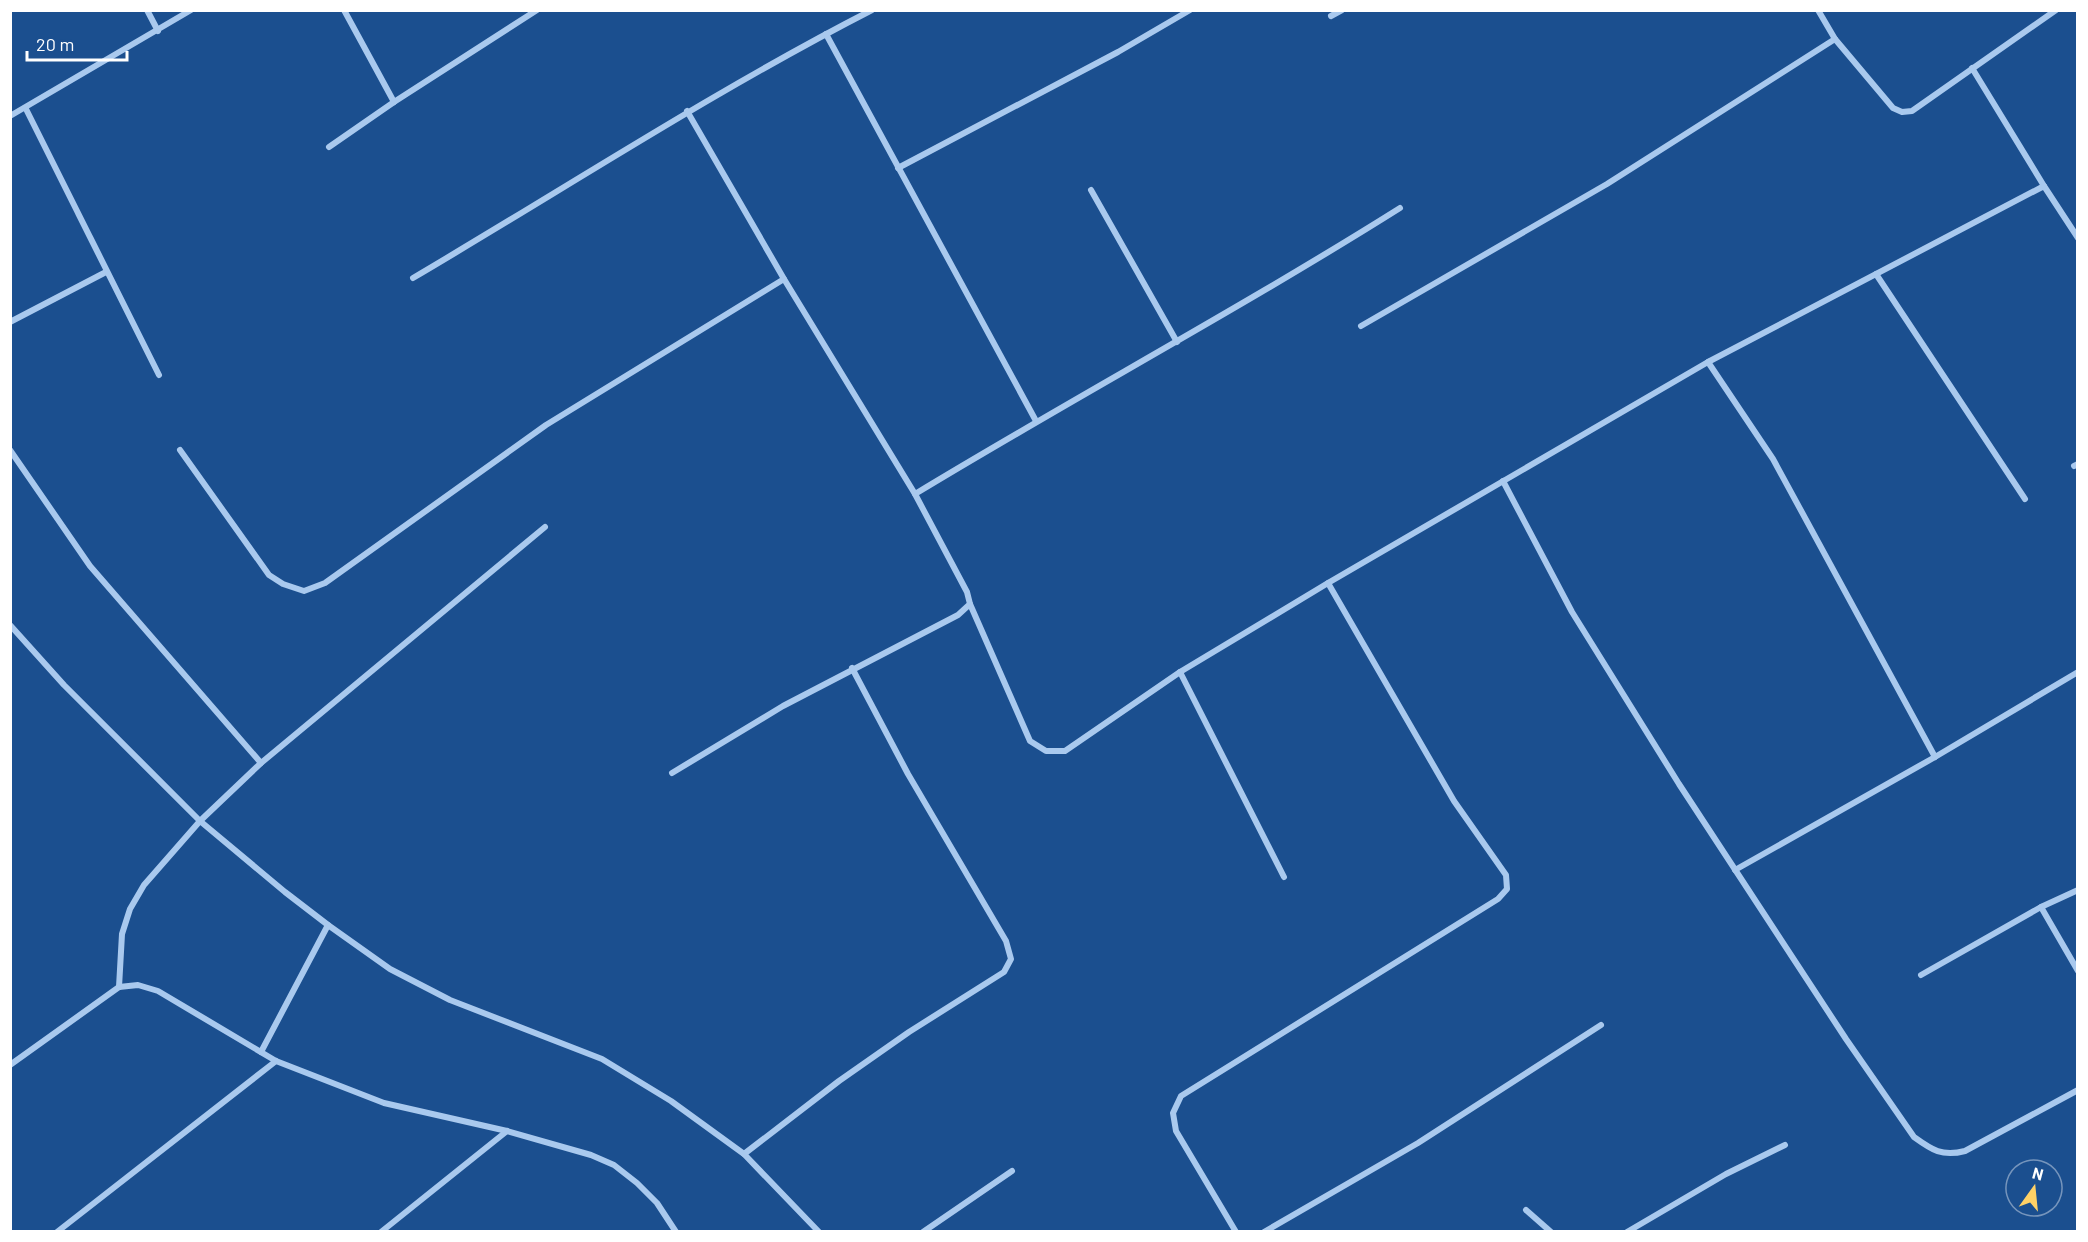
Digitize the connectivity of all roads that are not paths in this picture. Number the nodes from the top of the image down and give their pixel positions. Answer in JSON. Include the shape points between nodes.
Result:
{"nodes":[{"id":1,"x":147,"y":10,"type":"edge"},
{"id":2,"x":192,"y":10,"type":"edge"},
{"id":3,"x":344,"y":10,"type":"edge"},
{"id":4,"x":537,"y":10,"type":"edge"},
{"id":5,"x":872,"y":10,"type":"edge"},
{"id":6,"x":1190,"y":10,"type":"edge"},
{"id":7,"x":1342,"y":10,"type":"edge"},
{"id":8,"x":1818,"y":10,"type":"edge"},
{"id":9,"x":2055,"y":10,"type":"edge"},
{"id":10,"x":1331,"y":16,"type":"dead end"},
{"id":11,"x":158,"y":31,"type":"junction"},
{"id":12,"x":826,"y":34,"type":"junction"},
{"id":13,"x":1835,"y":39,"type":"junction"},
{"id":14,"x":1972,"y":68,"type":"junction"},
{"id":15,"x":394,"y":102,"type":"junction"},
{"id":16,"x":26,"y":109,"type":"junction"},
{"id":17,"x":687,"y":111,"type":"junction"},
{"id":18,"x":10,"y":116,"type":"edge"},
{"id":19,"x":329,"y":147,"type":"dead end"},
{"id":20,"x":898,"y":168,"type":"junction"},
{"id":21,"x":2044,"y":186,"type":"junction"},
{"id":22,"x":1091,"y":190,"type":"dead end"},
{"id":23,"x":1400,"y":208,"type":"dead end"},
{"id":24,"x":2078,"y":223,"type":"edge"},
{"id":25,"x":2070,"y":227,"type":"junction"},
{"id":26,"x":2078,"y":238,"type":"edge"},
{"id":27,"x":106,"y":272,"type":"junction"},
{"id":28,"x":1876,"y":274,"type":"junction"},
{"id":29,"x":413,"y":278,"type":"dead end"},
{"id":30,"x":784,"y":279,"type":"junction"},
{"id":31,"x":10,"y":322,"type":"edge"},
{"id":32,"x":1361,"y":326,"type":"dead end"},
{"id":33,"x":1178,"y":342,"type":"junction"},
{"id":34,"x":1708,"y":362,"type":"junction"},
{"id":35,"x":159,"y":375,"type":"dead end"},
{"id":36,"x":1036,"y":421,"type":"junction"},
{"id":37,"x":10,"y":450,"type":"edge"},
{"id":38,"x":180,"y":450,"type":"dead end"},
{"id":39,"x":1503,"y":481,"type":"junction"},
{"id":40,"x":915,"y":494,"type":"junction"},
{"id":41,"x":2025,"y":499,"type":"dead end"},
{"id":42,"x":545,"y":526,"type":"dead end"},
{"id":43,"x":1328,"y":583,"type":"junction"},
{"id":44,"x":970,"y":604,"type":"junction"},
{"id":45,"x":10,"y":625,"type":"edge"},
{"id":46,"x":852,"y":668,"type":"junction"},
{"id":47,"x":1180,"y":672,"type":"junction"},
{"id":48,"x":2078,"y":672,"type":"edge"},
{"id":49,"x":1935,"y":757,"type":"junction"},
{"id":50,"x":261,"y":763,"type":"junction"},
{"id":51,"x":672,"y":773,"type":"dead end"},
{"id":52,"x":200,"y":821,"type":"junction"},
{"id":53,"x":1735,"y":870,"type":"junction"},
{"id":54,"x":1284,"y":877,"type":"dead end"},
{"id":55,"x":2078,"y":890,"type":"edge"},
{"id":56,"x":2041,"y":907,"type":"junction"},
{"id":57,"x":328,"y":925,"type":"junction"},
{"id":58,"x":2078,"y":971,"type":"edge"},
{"id":59,"x":1921,"y":975,"type":"dead end"},
{"id":60,"x":119,"y":987,"type":"junction"},
{"id":61,"x":1601,"y":1025,"type":"dead end"},
{"id":62,"x":261,"y":1052,"type":"junction"},
{"id":63,"x":276,"y":1061,"type":"junction"},
{"id":64,"x":10,"y":1065,"type":"edge"},
{"id":65,"x":2078,"y":1090,"type":"edge"},
{"id":66,"x":507,"y":1131,"type":"junction"},
{"id":67,"x":1785,"y":1144,"type":"dead end"},
{"id":68,"x":744,"y":1154,"type":"junction"},
{"id":69,"x":1012,"y":1171,"type":"dead end"},
{"id":70,"x":1526,"y":1210,"type":"dead end"},
{"id":71,"x":57,"y":1232,"type":"edge"},
{"id":72,"x":381,"y":1232,"type":"edge"},
{"id":73,"x":676,"y":1232,"type":"edge"},
{"id":74,"x":819,"y":1232,"type":"edge"},
{"id":75,"x":923,"y":1232,"type":"edge"},
{"id":76,"x":1236,"y":1232,"type":"edge"},
{"id":77,"x":1264,"y":1232,"type":"edge"},
{"id":78,"x":1551,"y":1232,"type":"edge"},
{"id":79,"x":1627,"y":1232,"type":"edge"}],
"edges":[{"from":1,"to":11,"type":"street"},
{"from":2,"to":11,"type":"street"},
{"from":3,"to":15,"type":"street"},
{"from":4,"to":15,"type":"street"},
{"from":5,"to":12,"type":"street"},
{"from":6,"to":20,"type":"street"},
{"from":7,"to":10,"type":"street"},
{"from":8,"to":13,"type":"street"},
{"from":9,"to":14,"type":"street"},
{"from":11,"to":16,"type":"street"},
{"from":12,"to":17,"type":"street"},
{"from":12,"to":20,"type":"street"},
{"from":13,"to":14,"type":"street","via":[[1893,108],[1902,112],[1911,111]]},
{"from":13,"to":32,"type":"street","via":[[1607,184]]},
{"from":14,"to":21,"type":"street"},
{"from":15,"to":19,"type":"street"},
{"from":16,"to":18,"type":"street"},
{"from":16,"to":27,"type":"street"},
{"from":17,"to":29,"type":"street"},
{"from":17,"to":30,"type":"street"},
{"from":20,"to":36,"type":"street"},
{"from":21,"to":25,"type":"street"},
{"from":21,"to":28,"type":"street"},
{"from":22,"to":33,"type":"street"},
{"from":23,"to":33,"type":"street"},
{"from":24,"to":25,"type":"street"},
{"from":25,"to":26,"type":"street"},
{"from":27,"to":31,"type":"street"},
{"from":27,"to":35,"type":"street"},
{"from":28,"to":34,"type":"street"},
{"from":28,"to":41,"type":"street"},
{"from":30,"to":38,"type":"street","via":[[546,425],[325,583],[304,591],[269,575]]},
{"from":30,"to":40,"type":"street"},
{"from":33,"to":36,"type":"street"},
{"from":34,"to":39,"type":"street"},
{"from":34,"to":49,"type":"street","via":[[1773,459]]},
{"from":36,"to":40,"type":"street"},
{"from":37,"to":50,"type":"street","via":[[90,566]]},
{"from":39,"to":43,"type":"street"},
{"from":39,"to":53,"type":"street","via":[[1572,612]]},
{"from":40,"to":44,"type":"street"},
{"from":42,"to":50,"type":"street"},
{"from":43,"to":47,"type":"street"},
{"from":43,"to":76,"type":"street","via":[[1454,801],[1506,874],[1507,889],[1498,899],[1181,1096],[1173,1113],[1176,1131]]},
{"from":44,"to":46,"type":"street","via":[[958,615]]},
{"from":44,"to":47,"type":"street","via":[[1030,741],[1046,751],[1065,751]]},
{"from":45,"to":52,"type":"street"},
{"from":46,"to":51,"type":"street"},
{"from":46,"to":68,"type":"street","via":[[908,774],[1006,941],[1011,959],[1004,972],[909,1032]]},
{"from":47,"to":54,"type":"street"},
{"from":48,"to":49,"type":"street"},
{"from":49,"to":53,"type":"street"},
{"from":50,"to":52,"type":"street"},
{"from":52,"to":57,"type":"street"},
{"from":52,"to":60,"type":"street","via":[[144,885],[130,909],[122,934]]},
{"from":53,"to":65,"type":"street","via":[[1853,1049],[1914,1137],[1926,1146],[1944,1155],[1965,1151]]},
{"from":55,"to":56,"type":"street"},
{"from":56,"to":58,"type":"street"},
{"from":56,"to":59,"type":"street"},
{"from":57,"to":62,"type":"street"},
{"from":57,"to":68,"type":"street","via":[[390,969],[450,1000],[602,1059],[671,1101]]},
{"from":60,"to":62,"type":"street","via":[[138,985],[158,991]]},
{"from":60,"to":64,"type":"street"},
{"from":61,"to":77,"type":"street","via":[[1418,1143]]},
{"from":62,"to":63,"type":"street"},
{"from":63,"to":66,"type":"street","via":[[384,1103]]},
{"from":63,"to":71,"type":"street"},
{"from":66,"to":72,"type":"street"},
{"from":66,"to":73,"type":"street","via":[[614,1165],[657,1203]]},
{"from":67,"to":79,"type":"street"},
{"from":68,"to":74,"type":"street"},
{"from":69,"to":75,"type":"street"},
{"from":70,"to":78,"type":"street"}]}
